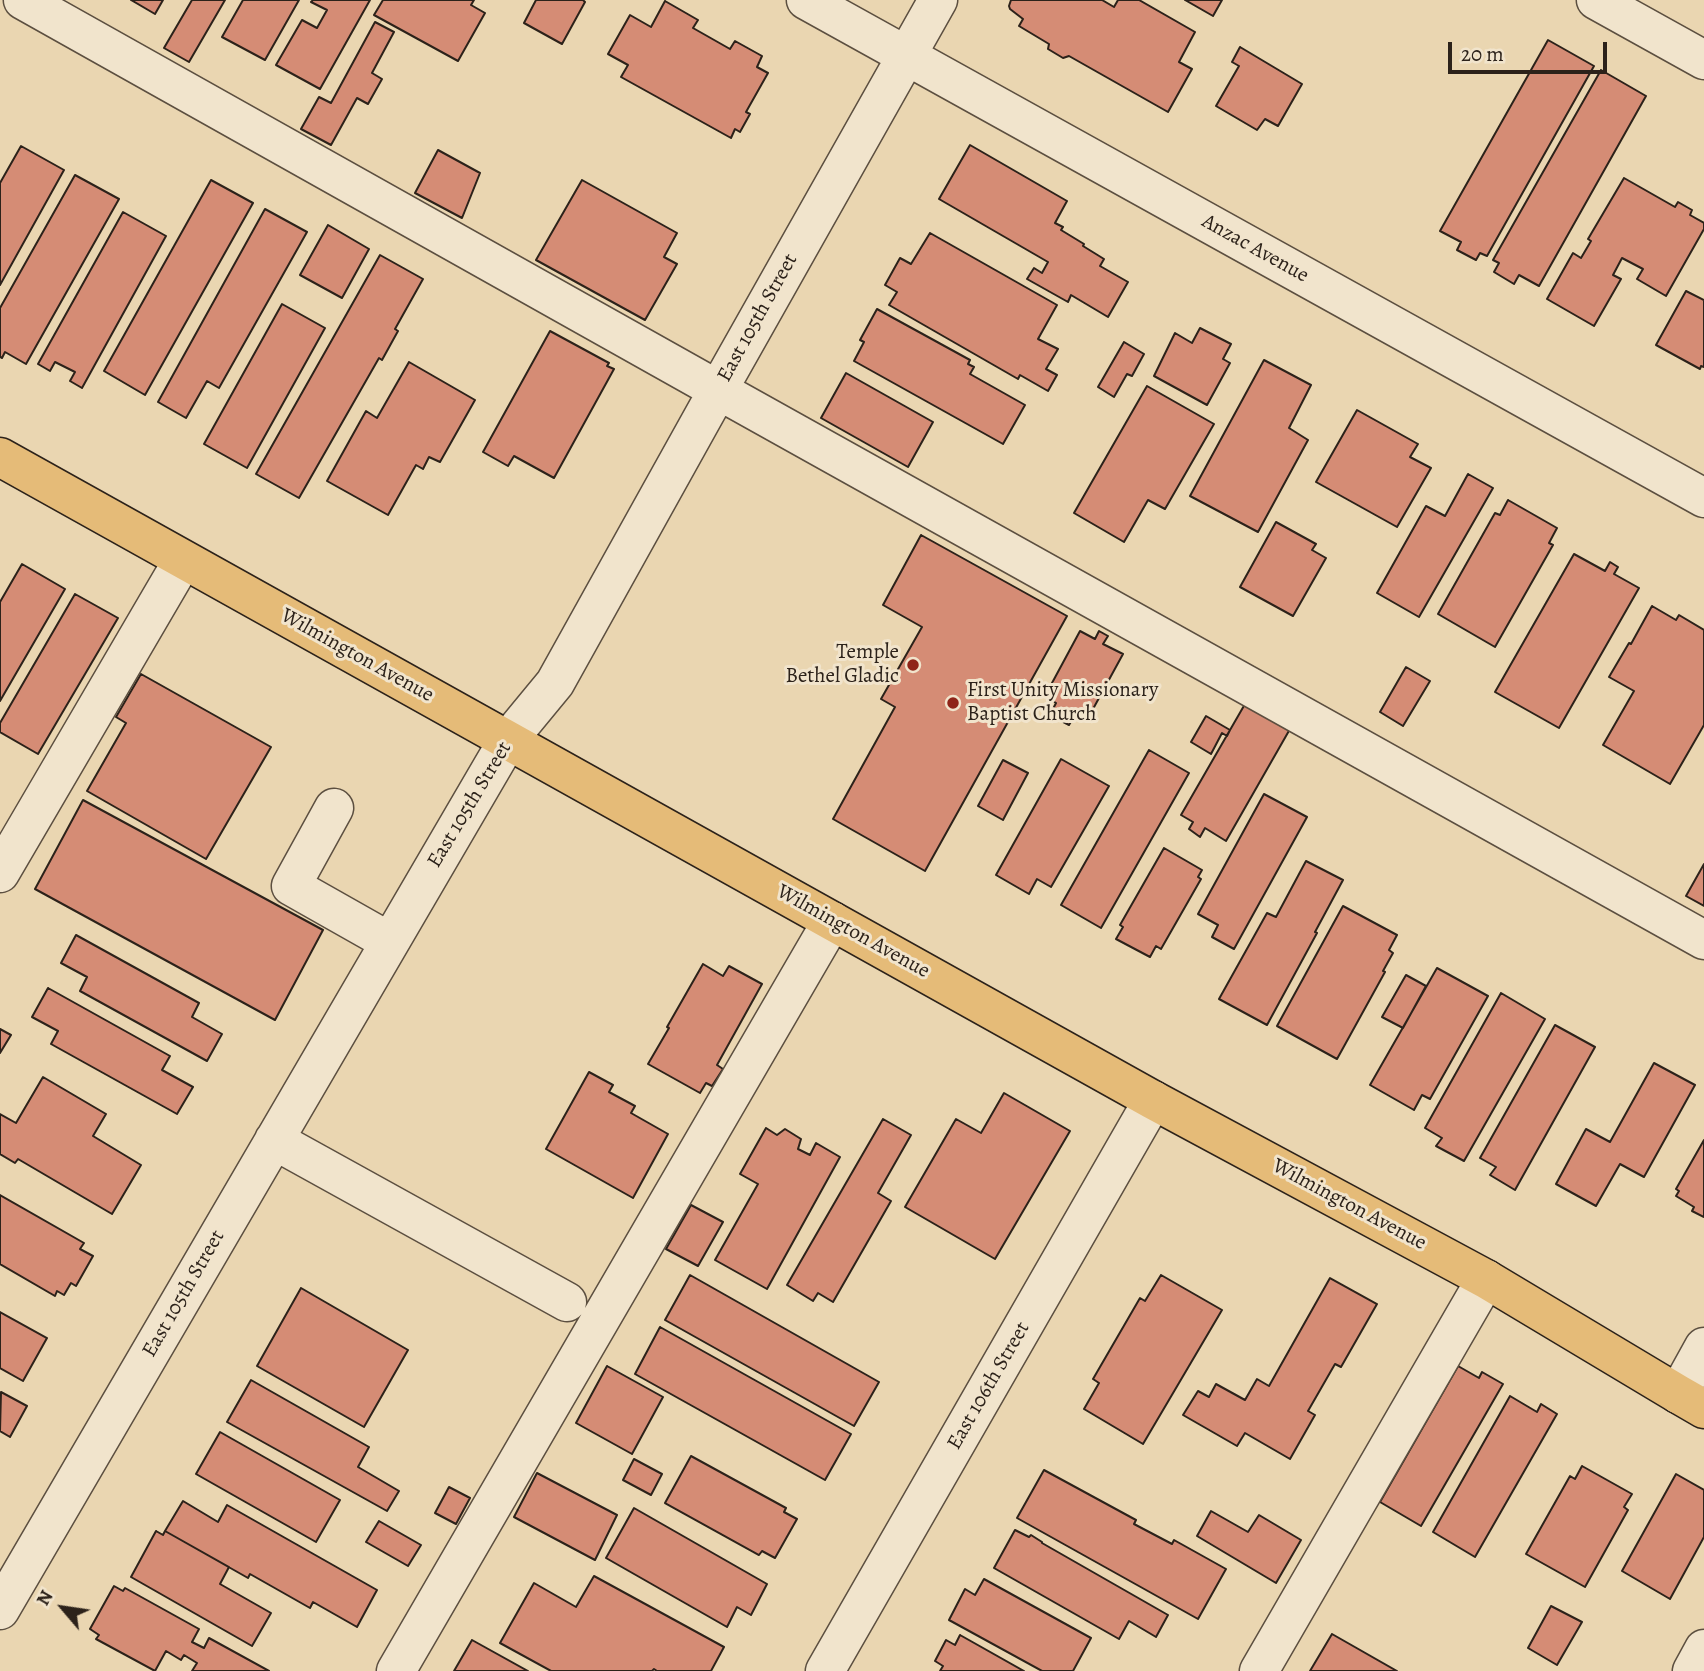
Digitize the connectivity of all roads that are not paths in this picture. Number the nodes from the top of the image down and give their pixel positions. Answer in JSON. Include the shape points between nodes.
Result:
{"nodes":[{"id":1,"x":23,"y":0,"type":"edge"},
{"id":2,"x":806,"y":0,"type":"edge"},
{"id":3,"x":937,"y":0,"type":"edge"},
{"id":4,"x":1595,"y":0,"type":"edge"},
{"id":5,"x":906,"y":56,"type":"junction"},
{"id":6,"x":1704,"y":60,"type":"edge"},
{"id":7,"x":718,"y":390,"type":"junction"},
{"id":8,"x":0,"y":457,"type":"edge"},
{"id":9,"x":1704,"y":498,"type":"edge"},
{"id":10,"x":183,"y":560,"type":"junction"},
{"id":11,"x":508,"y":740,"type":"junction"},
{"id":12,"x":334,"y":808,"type":"dead end"},
{"id":13,"x":0,"y":873,"type":"edge"},
{"id":14,"x":832,"y":921,"type":"junction"},
{"id":15,"x":1704,"y":940,"type":"edge"},
{"id":16,"x":390,"y":942,"type":"junction"},
{"id":17,"x":1153,"y":1100,"type":"junction"},
{"id":18,"x":274,"y":1140,"type":"junction"},
{"id":19,"x":1486,"y":1279,"type":"junction"},
{"id":20,"x":567,"y":1303,"type":"dead end"},
{"id":21,"x":1704,"y":1347,"type":"edge"},
{"id":22,"x":1691,"y":1401,"type":"edge"},
{"id":23,"x":0,"y":1610,"type":"edge"},
{"id":24,"x":1704,"y":1649,"type":"edge"},
{"id":25,"x":396,"y":1671,"type":"edge"},
{"id":26,"x":825,"y":1671,"type":"edge"},
{"id":27,"x":1259,"y":1671,"type":"edge"},
{"id":28,"x":1692,"y":1671,"type":"edge"}],
"edges":[{"from":1,"to":7,"type":"street"},
{"from":2,"to":5,"type":"street","name":"Anzac Avenue"},
{"from":3,"to":5,"type":"street","name":"East 105th Street"},
{"from":4,"to":6,"type":"street"},
{"from":5,"to":7,"type":"street","name":"East 105th Street"},
{"from":5,"to":9,"type":"street","name":"Anzac Avenue"},
{"from":7,"to":11,"type":"street","name":"East 105th Street","via":[[555,683]]},
{"from":7,"to":15,"type":"street"},
{"from":8,"to":10,"type":"main road","name":"Wilmington Avenue"},
{"from":10,"to":11,"type":"main road","name":"Wilmington Avenue"},
{"from":10,"to":13,"type":"street"},
{"from":11,"to":14,"type":"main road","name":"Wilmington Avenue"},
{"from":11,"to":16,"type":"street","name":"East 105th Street"},
{"from":12,"to":16,"type":"street","via":[[291,886]]},
{"from":14,"to":17,"type":"main road","name":"Wilmington Avenue"},
{"from":14,"to":25,"type":"street"},
{"from":16,"to":18,"type":"street","name":"East 105th Street"},
{"from":17,"to":19,"type":"main road","name":"Wilmington Avenue"},
{"from":17,"to":26,"type":"street","name":"East 106th Street"},
{"from":18,"to":20,"type":"street"},
{"from":18,"to":23,"type":"street","name":"East 105th Street"},
{"from":19,"to":22,"type":"main road","name":"Wilmington Avenue"},
{"from":19,"to":27,"type":"street"},
{"from":21,"to":22,"type":"street"},
{"from":24,"to":28,"type":"street"}]}
